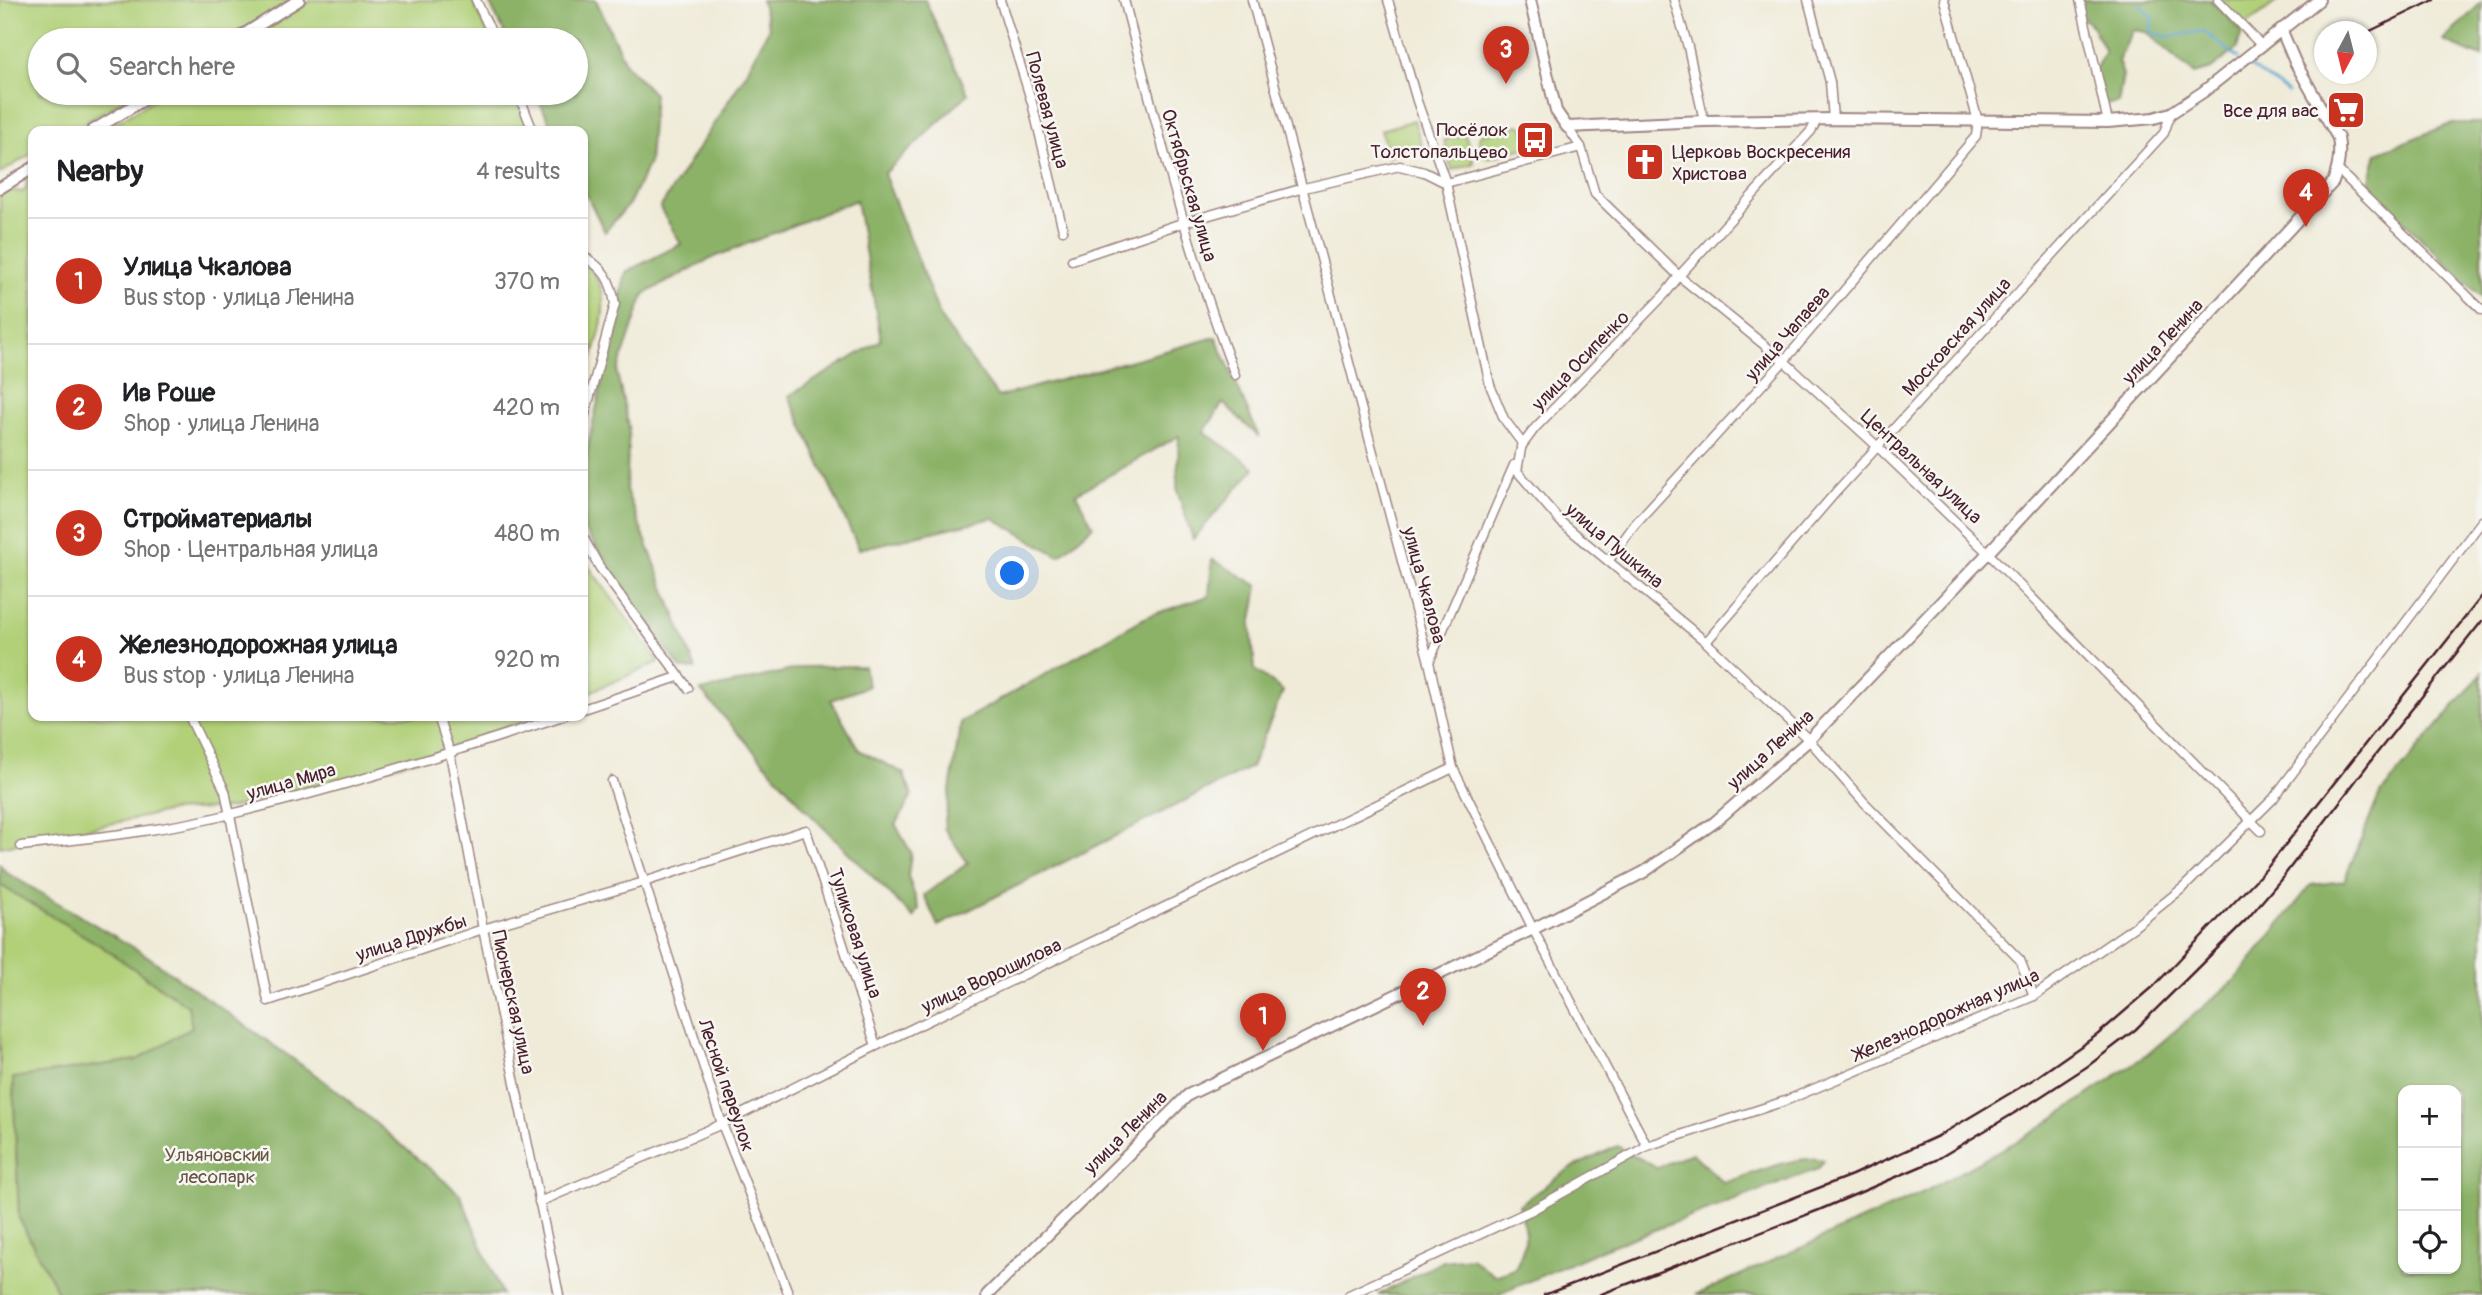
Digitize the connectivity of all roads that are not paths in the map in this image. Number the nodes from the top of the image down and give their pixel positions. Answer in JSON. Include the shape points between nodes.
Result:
{"nodes":[{"id":1,"x":299,"y":0,"type":"edge"},
{"id":2,"x":476,"y":0,"type":"edge"},
{"id":3,"x":1000,"y":0,"type":"edge"},
{"id":4,"x":1124,"y":0,"type":"edge"},
{"id":5,"x":1252,"y":0,"type":"edge"},
{"id":6,"x":1388,"y":0,"type":"edge"},
{"id":7,"x":1530,"y":0,"type":"edge"},
{"id":8,"x":1674,"y":0,"type":"edge"},
{"id":9,"x":1808,"y":0,"type":"edge"},
{"id":10,"x":1944,"y":0,"type":"edge"},
{"id":11,"x":2080,"y":0,"type":"edge"},
{"id":12,"x":2218,"y":0,"type":"edge"},
{"id":13,"x":2319,"y":0,"type":"edge"},
{"id":14,"x":254,"y":28,"type":"edge"},
{"id":15,"x":489,"y":28,"type":"edge"},
{"id":16,"x":2281,"y":29,"type":"junction"},
{"id":17,"x":2262,"y":46,"type":"junction"},
{"id":18,"x":135,"y":105,"type":"edge"},
{"id":19,"x":523,"y":105,"type":"edge"},
{"id":20,"x":2171,"y":113,"type":"junction"},
{"id":21,"x":1833,"y":119,"type":"junction"},
{"id":22,"x":1817,"y":120,"type":"junction"},
{"id":23,"x":1704,"y":121,"type":"junction"},
{"id":24,"x":1978,"y":121,"type":"junction"},
{"id":25,"x":2108,"y":122,"type":"junction"},
{"id":26,"x":100,"y":126,"type":"edge"},
{"id":27,"x":531,"y":126,"type":"edge"},
{"id":28,"x":1567,"y":127,"type":"junction"},
{"id":29,"x":1581,"y":147,"type":"junction"},
{"id":30,"x":2338,"y":170,"type":"junction"},
{"id":31,"x":28,"y":171,"type":"edge"},
{"id":32,"x":1446,"y":183,"type":"junction"},
{"id":33,"x":0,"y":188,"type":"edge"},
{"id":34,"x":1304,"y":188,"type":"junction"},
{"id":35,"x":1182,"y":223,"type":"junction"},
{"id":36,"x":1063,"y":230,"type":"dead end"},
{"id":37,"x":588,"y":260,"type":"edge"},
{"id":38,"x":1072,"y":260,"type":"dead end"},
{"id":39,"x":1679,"y":276,"type":"junction"},
{"id":40,"x":2482,"y":310,"type":"edge"},
{"id":41,"x":1784,"y":361,"type":"junction"},
{"id":42,"x":1235,"y":375,"type":"dead end"},
{"id":43,"x":588,"y":404,"type":"edge"},
{"id":44,"x":1522,"y":443,"type":"junction"},
{"id":45,"x":1878,"y":447,"type":"junction"},
{"id":46,"x":2482,"y":521,"type":"edge"},
{"id":47,"x":588,"y":546,"type":"edge"},
{"id":48,"x":1988,"y":553,"type":"junction"},
{"id":49,"x":1609,"y":560,"type":"junction"},
{"id":50,"x":1706,"y":642,"type":"junction"},
{"id":51,"x":1429,"y":662,"type":"junction"},
{"id":52,"x":678,"y":677,"type":"junction"},
{"id":53,"x":688,"y":688,"type":"dead end"},
{"id":54,"x":588,"y":707,"type":"edge"},
{"id":55,"x":191,"y":721,"type":"edge"},
{"id":56,"x":440,"y":721,"type":"edge"},
{"id":57,"x":547,"y":721,"type":"edge"},
{"id":58,"x":1809,"y":740,"type":"junction"},
{"id":59,"x":450,"y":753,"type":"junction"},
{"id":60,"x":1452,"y":768,"type":"junction"},
{"id":61,"x":612,"y":781,"type":"dead end"},
{"id":62,"x":230,"y":814,"type":"junction"},
{"id":63,"x":2252,"y":820,"type":"junction"},
{"id":64,"x":806,"y":830,"type":"joint"},
{"id":65,"x":2261,"y":831,"type":"dead end"},
{"id":66,"x":21,"y":846,"type":"dead end"},
{"id":67,"x":644,"y":882,"type":"junction"},
{"id":68,"x":483,"y":929,"type":"junction"},
{"id":69,"x":1533,"y":929,"type":"junction"},
{"id":70,"x":2034,"y":996,"type":"junction"},
{"id":71,"x":876,"y":1046,"type":"junction"},
{"id":72,"x":722,"y":1124,"type":"junction"},
{"id":73,"x":1647,"y":1146,"type":"junction"},
{"id":74,"x":539,"y":1202,"type":"junction"},
{"id":75,"x":559,"y":1295,"type":"edge"},
{"id":76,"x":789,"y":1295,"type":"edge"},
{"id":77,"x":987,"y":1295,"type":"edge"},
{"id":78,"x":1349,"y":1295,"type":"edge"}],
"edges":[{"from":1,"to":14,"type":"street"},
{"from":2,"to":15,"type":"street"},
{"from":3,"to":36,"type":"street","name":"Полевая улица","via":[[1032,103]]},
{"from":4,"to":35,"type":"street","name":"Октябрьская улица"},
{"from":5,"to":34,"type":"street","name":"улица Чкалова"},
{"from":6,"to":32,"type":"street"},
{"from":7,"to":28,"type":"street","name":"Центральная улица","via":[[1556,111]]},
{"from":8,"to":23,"type":"street"},
{"from":9,"to":21,"type":"street","via":[[1830,82]]},
{"from":10,"to":24,"type":"street"},
{"from":11,"to":25,"type":"street"},
{"from":12,"to":17,"type":"street"},
{"from":13,"to":16,"type":"street"},
{"from":16,"to":17,"type":"street"},
{"from":16,"to":30,"type":"street","via":[[2338,138]]},
{"from":17,"to":20,"type":"street"},
{"from":18,"to":26,"type":"street"},
{"from":19,"to":27,"type":"street"},
{"from":20,"to":25,"type":"street"},
{"from":20,"to":45,"type":"street","name":"Московская улица","via":[[2164,133]]},
{"from":21,"to":22,"type":"street"},
{"from":21,"to":24,"type":"street"},
{"from":22,"to":23,"type":"street"},
{"from":22,"to":39,"type":"street","name":"улица Осипенко"},
{"from":23,"to":28,"type":"street"},
{"from":24,"to":25,"type":"street"},
{"from":24,"to":41,"type":"street","name":"улица Чапаева","via":[[1976,136]]},
{"from":28,"to":29,"type":"street","name":"Центральная улица"},
{"from":29,"to":32,"type":"street"},
{"from":29,"to":39,"type":"street","name":"Центральная улица","via":[[1595,194]]},
{"from":30,"to":40,"type":"street"},
{"from":30,"to":48,"type":"street","name":"улица Ленина","via":[[2327,191]]},
{"from":31,"to":33,"type":"street"},
{"from":32,"to":34,"type":"street","via":[[1400,166]]},
{"from":32,"to":44,"type":"street","via":[[1490,386],[1504,419]]},
{"from":34,"to":35,"type":"street"},
{"from":34,"to":51,"type":"street","name":"улица Чкалова"},
{"from":35,"to":38,"type":"street"},
{"from":35,"to":42,"type":"street","name":"Октябрьская улица"},
{"from":37,"to":43,"type":"street","via":[[606,275],[615,304]]},
{"from":39,"to":41,"type":"street","name":"Центральная улица"},
{"from":39,"to":44,"type":"street","name":"улица Осипенко"},
{"from":41,"to":45,"type":"street","name":"Центральная улица"},
{"from":41,"to":49,"type":"street","name":"улица Чапаева","via":[[1635,524]]},
{"from":44,"to":49,"type":"street","name":"улица Пушкина","via":[[1517,471],[1523,480],[1561,522]]},
{"from":44,"to":51,"type":"street","name":"улица Осипенко"},
{"from":45,"to":48,"type":"street","name":"Центральная улица"},
{"from":45,"to":50,"type":"street","name":"Московская улица"},
{"from":46,"to":63,"type":"street","name":"Железнодорожная улица","via":[[2273,799]]},
{"from":47,"to":52,"type":"street"},
{"from":48,"to":58,"type":"street","name":"улица Ленина"},
{"from":48,"to":63,"type":"street","name":"Центральная улица"},
{"from":49,"to":50,"type":"street","name":"улица Пушкина"},
{"from":50,"to":58,"type":"street","name":"улица Пушкина"},
{"from":51,"to":60,"type":"street","name":"улица Чкалова"},
{"from":52,"to":53,"type":"street"},
{"from":52,"to":54,"type":"street"},
{"from":55,"to":62,"type":"street","via":[[225,791]]},
{"from":56,"to":59,"type":"street","name":"Пионерская улица"},
{"from":57,"to":59,"type":"street","name":"улица Мира"},
{"from":58,"to":69,"type":"street","name":"улица Ленина","via":[[1716,822],[1667,858]]},
{"from":58,"to":70,"type":"street","name":"улица Пушкина","via":[[2020,960]]},
{"from":59,"to":62,"type":"street","name":"улица Мира"},
{"from":59,"to":68,"type":"street","name":"Пионерская улица"},
{"from":60,"to":69,"type":"street","name":"улица Чкалова"},
{"from":60,"to":71,"type":"street","name":"улица Ворошилова"},
{"from":61,"to":67,"type":"street","name":"Лесной переулок"},
{"from":62,"to":66,"type":"street","name":"улица Мира","via":[[131,833]]},
{"from":62,"to":68,"type":"street","name":"улица Дружбы","via":[[268,1001]]},
{"from":63,"to":65,"type":"street","name":"Центральная улица"},
{"from":63,"to":70,"type":"street","name":"Железнодорожная улица","via":[[2184,887],[2134,928]]},
{"from":64,"to":67,"type":"street","name":"улица Дружбы"},
{"from":64,"to":71,"type":"street","name":"Тупиковая улица"},
{"from":67,"to":68,"type":"street","name":"улица Дружбы"},
{"from":67,"to":72,"type":"street","name":"Лесной переулок"},
{"from":68,"to":74,"type":"street","name":"Пионерская улица"},
{"from":69,"to":73,"type":"street","name":"улица Чкалова"},
{"from":69,"to":77,"type":"street","name":"улица Ленина","via":[[1188,1095]]},
{"from":70,"to":73,"type":"street","name":"Железнодорожная улица","via":[[1785,1101]]},
{"from":71,"to":72,"type":"street","name":"улица Ворошилова"},
{"from":72,"to":74,"type":"street","name":"улица Ворошилова"},
{"from":72,"to":76,"type":"street","name":"Лесной переулок"},
{"from":73,"to":78,"type":"street","name":"Железнодорожная улица","via":[[1532,1210]]},
{"from":74,"to":75,"type":"street","name":"Пионерская улица"}]}
